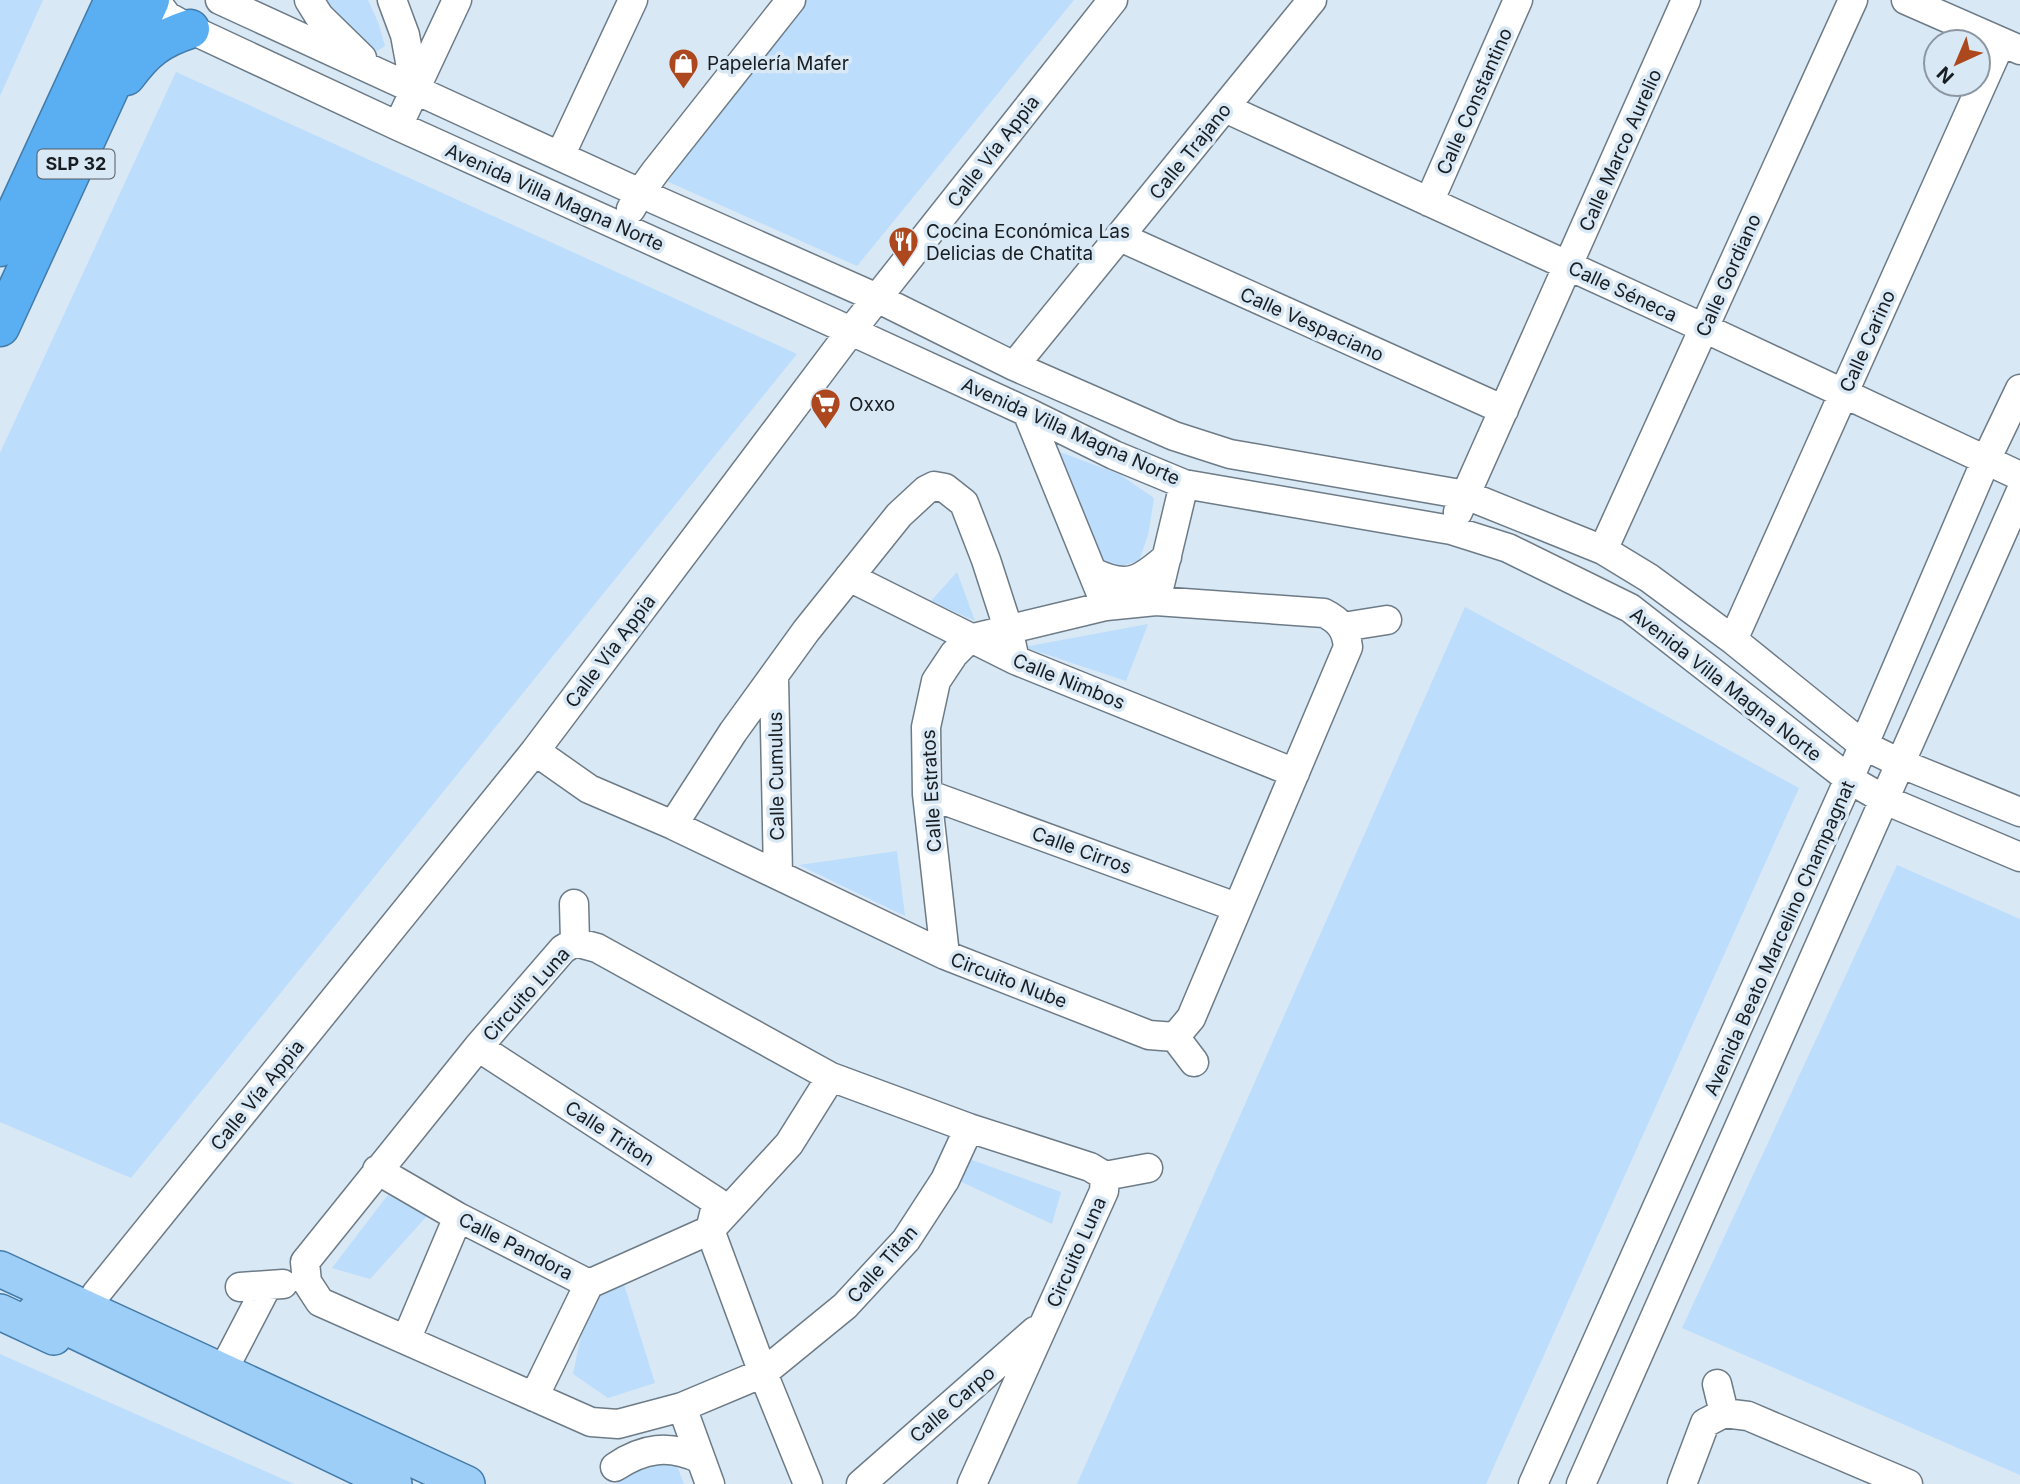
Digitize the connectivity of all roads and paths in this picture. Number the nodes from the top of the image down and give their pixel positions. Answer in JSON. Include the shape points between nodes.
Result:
{"nodes":[{"id":1,"x":114,"y":0,"type":"edge"},
{"id":2,"x":153,"y":0,"type":"edge"},
{"id":3,"x":220,"y":0,"type":"edge"},
{"id":4,"x":309,"y":0,"type":"edge"},
{"id":5,"x":392,"y":0,"type":"edge"},
{"id":6,"x":457,"y":0,"type":"edge"},
{"id":7,"x":633,"y":0,"type":"edge"},
{"id":8,"x":791,"y":0,"type":"edge"},
{"id":9,"x":1113,"y":0,"type":"edge"},
{"id":10,"x":1312,"y":0,"type":"edge"},
{"id":11,"x":1517,"y":0,"type":"edge"},
{"id":12,"x":1686,"y":0,"type":"edge"},
{"id":13,"x":1853,"y":0,"type":"edge"},
{"id":14,"x":1906,"y":0,"type":"edge"},
{"id":15,"x":197,"y":15,"type":"edge"},
{"id":16,"x":2011,"y":46,"type":"edge"},
{"id":17,"x":380,"y":74,"type":"junction"},
{"id":18,"x":415,"y":89,"type":"junction"},
{"id":19,"x":1225,"y":108,"type":"junction"},
{"id":20,"x":398,"y":126,"type":"junction"},
{"id":21,"x":87,"y":141,"type":"junction"},
{"id":22,"x":560,"y":156,"type":"junction"},
{"id":23,"x":640,"y":193,"type":"junction"},
{"id":24,"x":1429,"y":202,"type":"junction"},
{"id":25,"x":8,"y":222,"type":"edge"},
{"id":26,"x":622,"y":228,"type":"junction"},
{"id":27,"x":1120,"y":237,"type":"junction"},
{"id":28,"x":0,"y":247,"type":"edge"},
{"id":29,"x":1568,"y":266,"type":"junction"},
{"id":30,"x":877,"y":298,"type":"junction"},
{"id":31,"x":0,"y":327,"type":"edge"},
{"id":32,"x":1704,"y":328,"type":"junction"},
{"id":33,"x":851,"y":331,"type":"junction"},
{"id":34,"x":1014,"y":366,"type":"junction"},
{"id":35,"x":2020,"y":389,"type":"edge"},
{"id":36,"x":1843,"y":394,"type":"junction"},
{"id":37,"x":1504,"y":411,"type":"junction"},
{"id":38,"x":1027,"y":412,"type":"junction"},
{"id":39,"x":1986,"y":460,"type":"junction"},
{"id":40,"x":2020,"y":476,"type":"edge"},
{"id":41,"x":1184,"y":484,"type":"junction"},
{"id":42,"x":2020,"y":493,"type":"edge"},
{"id":43,"x":1466,"y":495,"type":"junction"},
{"id":44,"x":1451,"y":530,"type":"junction"},
{"id":45,"x":1602,"y":550,"type":"junction"},
{"id":46,"x":1167,"y":558,"type":"junction"},
{"id":47,"x":1093,"y":572,"type":"junction"},
{"id":48,"x":849,"y":577,"type":"junction"},
{"id":49,"x":1156,"y":601,"type":"junction"},
{"id":50,"x":1106,"y":606,"type":"junction"},
{"id":51,"x":1387,"y":620,"type":"dead end"},
{"id":52,"x":1343,"y":627,"type":"junction"},
{"id":53,"x":1007,"y":628,"type":"junction"},
{"id":54,"x":969,"y":639,"type":"junction"},
{"id":55,"x":1733,"y":640,"type":"junction"},
{"id":56,"x":1015,"y":660,"type":"junction"},
{"id":57,"x":774,"y":678,"type":"junction"},
{"id":58,"x":1863,"y":745,"type":"junction"},
{"id":59,"x":535,"y":751,"type":"junction"},
{"id":60,"x":1902,"y":764,"type":"junction"},
{"id":61,"x":1295,"y":773,"type":"junction"},
{"id":62,"x":1849,"y":779,"type":"junction"},
{"id":63,"x":927,"y":794,"type":"junction"},
{"id":64,"x":1885,"y":800,"type":"junction"},
{"id":65,"x":2020,"y":812,"type":"edge"},
{"id":66,"x":673,"y":825,"type":"junction"},
{"id":67,"x":2020,"y":857,"type":"edge"},
{"id":68,"x":778,"y":875,"type":"junction"},
{"id":69,"x":574,"y":904,"type":"dead end"},
{"id":70,"x":1236,"y":907,"type":"junction"},
{"id":71,"x":575,"y":942,"type":"junction"},
{"id":72,"x":945,"y":955,"type":"junction"},
{"id":73,"x":1175,"y":1037,"type":"junction"},
{"id":74,"x":478,"y":1047,"type":"junction"},
{"id":75,"x":1194,"y":1062,"type":"dead end"},
{"id":76,"x":831,"y":1077,"type":"junction"},
{"id":77,"x":969,"y":1128,"type":"junction"},
{"id":78,"x":1148,"y":1168,"type":"dead end"},
{"id":79,"x":377,"y":1170,"type":"junction"},
{"id":80,"x":1105,"y":1177,"type":"junction"},
{"id":81,"x":458,"y":1217,"type":"junction"},
{"id":82,"x":709,"y":1230,"type":"junction"},
{"id":83,"x":0,"y":1251,"type":"edge"},
{"id":84,"x":1638,"y":1253,"type":"junction"},
{"id":85,"x":0,"y":1269,"type":"edge"},
{"id":86,"x":1676,"y":1269,"type":"junction"},
{"id":87,"x":307,"y":1282,"type":"junction"},
{"id":88,"x":589,"y":1284,"type":"junction"},
{"id":89,"x":96,"y":1294,"type":"junction"},
{"id":90,"x":0,"y":1295,"type":"edge"},
{"id":91,"x":0,"y":1312,"type":"edge"},
{"id":92,"x":1043,"y":1324,"type":"junction"},
{"id":93,"x":406,"y":1340,"type":"junction"},
{"id":94,"x":156,"y":1355,"type":"junction"},
{"id":95,"x":230,"y":1357,"type":"junction"},
{"id":96,"x":763,"y":1373,"type":"junction"},
{"id":97,"x":1717,"y":1384,"type":"dead end"},
{"id":98,"x":1574,"y":1389,"type":"junction"},
{"id":99,"x":963,"y":1395,"type":"junction"},
{"id":100,"x":534,"y":1397,"type":"junction"},
{"id":101,"x":682,"y":1407,"type":"junction"},
{"id":102,"x":1615,"y":1408,"type":"junction"},
{"id":103,"x":274,"y":1410,"type":"junction"},
{"id":104,"x":1724,"y":1413,"type":"junction"},
{"id":105,"x":1001,"y":1417,"type":"junction"},
{"id":106,"x":618,"y":1424,"type":"junction"},
{"id":107,"x":705,"y":1472,"type":"edge"},
{"id":108,"x":1857,"y":1474,"type":"edge"},
{"id":109,"x":611,"y":1475,"type":"edge"},
{"id":110,"x":394,"y":1484,"type":"edge"},
{"id":111,"x":467,"y":1484,"type":"edge"},
{"id":112,"x":808,"y":1484,"type":"edge"},
{"id":113,"x":861,"y":1484,"type":"edge"},
{"id":114,"x":972,"y":1484,"type":"edge"},
{"id":115,"x":1533,"y":1484,"type":"edge"},
{"id":116,"x":1581,"y":1484,"type":"edge"},
{"id":117,"x":1682,"y":1484,"type":"edge"},
{"id":118,"x":1908,"y":1484,"type":"edge"}],
"edges":[{"from":1,"to":25,"type":"highway","number":"SLP 32"},
{"from":2,"to":15,"type":"street","name":"Avenida Villa Magna Norte","via":[[167,16]]},
{"from":2,"to":21,"type":"highway","number":"SLP 32"},
{"from":3,"to":17,"type":"street","name":"Avenida Villa Magna Norte"},
{"from":4,"to":17,"type":"street","via":[[319,16]]},
{"from":5,"to":18,"type":"street","via":[[405,35]]},
{"from":6,"to":18,"type":"street"},
{"from":7,"to":22,"type":"street"},
{"from":8,"to":23,"type":"street"},
{"from":9,"to":30,"type":"street","name":"Calle Vía Appia"},
{"from":10,"to":19,"type":"street","name":"Calle Trajano"},
{"from":11,"to":24,"type":"street","name":"Calle Constantino"},
{"from":12,"to":29,"type":"street","name":"Calle Marco Aurelio"},
{"from":13,"to":32,"type":"street","name":"Calle Gordiano"},
{"from":14,"to":16,"type":"street"},
{"from":15,"to":20,"type":"street","name":"Avenida Villa Magna Norte"},
{"from":15,"to":21,"type":"highway","via":[[151,47],[127,74]]},
{"from":16,"to":36,"type":"street","name":"Calle Carino"},
{"from":17,"to":18,"type":"street","name":"Avenida Villa Magna Norte"},
{"from":18,"to":20,"type":"street"},
{"from":18,"to":22,"type":"street","name":"Avenida Villa Magna Norte"},
{"from":19,"to":24,"type":"street","name":"Calle Séneca"},
{"from":19,"to":27,"type":"street","name":"Calle Trajano"},
{"from":20,"to":26,"type":"street","name":"Avenida Villa Magna Norte"},
{"from":21,"to":31,"type":"highway","number":"SLP 32"},
{"from":22,"to":23,"type":"street","name":"Avenida Villa Magna Norte"},
{"from":23,"to":26,"type":"street"},
{"from":23,"to":30,"type":"street","name":"Avenida Villa Magna Norte"},
{"from":24,"to":29,"type":"street","name":"Calle Séneca"},
{"from":25,"to":28,"type":"highway","number":"SLP 32"},
{"from":26,"to":33,"type":"street","name":"Avenida Villa Magna Norte"},
{"from":27,"to":34,"type":"street","name":"Calle Trajano"},
{"from":27,"to":37,"type":"street","name":"Calle Vespaciano"},
{"from":29,"to":32,"type":"street","name":"Calle Séneca"},
{"from":29,"to":37,"type":"street","name":"Calle Marco Aurelio"},
{"from":30,"to":33,"type":"street","name":"Calle Vía Appia"},
{"from":30,"to":34,"type":"street","name":"Avenida Villa Magna Norte"},
{"from":32,"to":36,"type":"street","name":"Calle Séneca"},
{"from":32,"to":45,"type":"street","name":"Calle Gordiano"},
{"from":33,"to":38,"type":"street","name":"Avenida Villa Magna Norte"},
{"from":33,"to":59,"type":"street","name":"Calle Vía Appia"},
{"from":34,"to":43,"type":"street","name":"Avenida Villa Magna Norte","via":[[1201,447]]},
{"from":35,"to":39,"type":"street","name":"Avenida Beato Marcelino Champagnat"},
{"from":36,"to":39,"type":"street","name":"Calle Séneca"},
{"from":36,"to":55,"type":"street","name":"Calle Carino"},
{"from":37,"to":43,"type":"street","name":"Calle Marco Aurelio"},
{"from":38,"to":41,"type":"street","name":"Avenida Villa Magna Norte","via":[[1114,456]]},
{"from":38,"to":47,"type":"street"},
{"from":39,"to":40,"type":"street","name":"Calle Séneca"},
{"from":39,"to":58,"type":"street","name":"Avenida Beato Marcelino Champagnat"},
{"from":41,"to":44,"type":"street","name":"Avenida Villa Magna Norte"},
{"from":41,"to":46,"type":"street"},
{"from":42,"to":60,"type":"street"},
{"from":43,"to":44,"type":"street","name":"Calle Marco Aurelio"},
{"from":43,"to":45,"type":"street","name":"Avenida Villa Magna Norte"},
{"from":44,"to":62,"type":"street","name":"Avenida Villa Magna Norte","via":[[1508,548],[1630,608]]},
{"from":45,"to":55,"type":"street","name":"Avenida Villa Magna Norte","via":[[1649,578]]},
{"from":46,"to":47,"type":"street","via":[[1130,581],[1111,580]]},
{"from":46,"to":49,"type":"street"},
{"from":47,"to":50,"type":"street"},
{"from":48,"to":53,"type":"street","via":[[931,478],[964,503]]},
{"from":48,"to":54,"type":"street","name":"Calle Nimbos"},
{"from":48,"to":57,"type":"street"},
{"from":49,"to":50,"type":"street"},
{"from":49,"to":52,"type":"street","via":[[1324,613]]},
{"from":50,"to":53,"type":"street"},
{"from":51,"to":52,"type":"street"},
{"from":52,"to":61,"type":"street","via":[[1348,647]]},
{"from":53,"to":54,"type":"street"},
{"from":53,"to":56,"type":"street"},
{"from":54,"to":56,"type":"street","name":"Calle Nimbos"},
{"from":54,"to":63,"type":"street","name":"Calle Estratos","via":[[943,669],[932,695],[926,727]]},
{"from":55,"to":58,"type":"street","name":"Avenida Villa Magna Norte"},
{"from":56,"to":61,"type":"street","name":"Calle Nimbos"},
{"from":57,"to":66,"type":"street"},
{"from":57,"to":68,"type":"street","name":"Calle Cumulus"},
{"from":58,"to":60,"type":"street","name":"Avenida Villa Magna Norte"},
{"from":58,"to":62,"type":"street","name":"Avenida Beato Marcelino Champagnat"},
{"from":59,"to":66,"type":"street","name":"Circuito Nube","via":[[589,789]]},
{"from":59,"to":89,"type":"street","name":"Calle Vía Appia"},
{"from":60,"to":64,"type":"street"},
{"from":60,"to":65,"type":"street","name":"Avenida Villa Magna Norte"},
{"from":61,"to":70,"type":"street"},
{"from":62,"to":64,"type":"street","name":"Avenida Villa Magna Norte"},
{"from":62,"to":84,"type":"street","name":"Avenida Beato Marcelino Champagnat"},
{"from":63,"to":70,"type":"street","name":"Calle Cirros"},
{"from":63,"to":72,"type":"street","name":"Calle Estratos"},
{"from":64,"to":67,"type":"street","name":"Avenida Villa Magna Norte"},
{"from":64,"to":86,"type":"street"},
{"from":66,"to":68,"type":"street","name":"Circuito Nube"},
{"from":68,"to":72,"type":"street","name":"Circuito Nube"},
{"from":69,"to":71,"type":"street"},
{"from":70,"to":73,"type":"street","via":[[1191,1018]]},
{"from":71,"to":74,"type":"street","name":"Circuito Luna","via":[[563,948]]},
{"from":71,"to":76,"type":"street","name":"Circuito Luna","via":[[597,948]]},
{"from":72,"to":73,"type":"street","name":"Circuito Nube","via":[[1149,1035]]},
{"from":73,"to":75,"type":"street"},
{"from":74,"to":79,"type":"street","name":"Circuito Luna"},
{"from":74,"to":82,"type":"street","name":"Calle Triton","via":[[717,1202]]},
{"from":76,"to":77,"type":"street","name":"Circuito Luna"},
{"from":76,"to":82,"type":"street","name":"Calle Pandora","via":[[789,1144]]},
{"from":77,"to":80,"type":"street","name":"Circuito Luna","via":[[1090,1167]]},
{"from":77,"to":96,"type":"street","name":"Calle Titan","via":[[945,1180],[906,1240],[845,1306]]},
{"from":78,"to":80,"type":"street"},
{"from":79,"to":81,"type":"street","name":"Calle Pandora"},
{"from":79,"to":87,"type":"street","name":"Circuito Luna","via":[[305,1262]]},
{"from":80,"to":92,"type":"street","name":"Circuito Luna","via":[[1104,1191]]},
{"from":81,"to":88,"type":"street","name":"Calle Pandora"},
{"from":81,"to":93,"type":"street"},
{"from":82,"to":88,"type":"street","name":"Calle Pandora"},
{"from":82,"to":96,"type":"street"},
{"from":83,"to":89,"type":"main road"},
{"from":84,"to":86,"type":"street"},
{"from":84,"to":98,"type":"street","name":"Avenida Beato Marcelino Champagnat"},
{"from":85,"to":94,"type":"main road"},
{"from":86,"to":102,"type":"street"},
{"from":87,"to":93,"type":"street","via":[[320,1302]]},
{"from":87,"to":95,"type":"street","via":[[253,1286]]},
{"from":88,"to":100,"type":"street"},
{"from":89,"to":95,"type":"main road"},
{"from":90,"to":94,"type":"main road"},
{"from":91,"to":103,"type":"main road","via":[[198,1405]]},
{"from":92,"to":99,"type":"street","name":"Calle Carpo"},
{"from":92,"to":105,"type":"street","name":"Circuito Luna"},
{"from":93,"to":100,"type":"street"},
{"from":94,"to":103,"type":"main road"},
{"from":95,"to":103,"type":"main road"},
{"from":96,"to":101,"type":"street"},
{"from":96,"to":112,"type":"street"},
{"from":97,"to":104,"type":"street"},
{"from":98,"to":102,"type":"street"},
{"from":98,"to":115,"type":"street","name":"Avenida Beato Marcelino Champagnat"},
{"from":99,"to":105,"type":"street"},
{"from":99,"to":113,"type":"street","name":"Calle Carpo"},
{"from":100,"to":106,"type":"street","via":[[591,1422]]},
{"from":101,"to":106,"type":"street"},
{"from":101,"to":107,"type":"street"},
{"from":102,"to":116,"type":"street"},
{"from":103,"to":110,"type":"main road"},
{"from":103,"to":111,"type":"main road"},
{"from":104,"to":108,"type":"street","via":[[1748,1416]]},
{"from":104,"to":117,"type":"street","via":[[1705,1423]]},
{"from":105,"to":114,"type":"street","name":"Circuito Luna"},
{"from":106,"to":109,"type":"street","via":[[619,1445]]},
{"from":107,"to":109,"type":"street","via":[[686,1453],[656,1449],[641,1452]]},
{"from":108,"to":118,"type":"street"}]}
